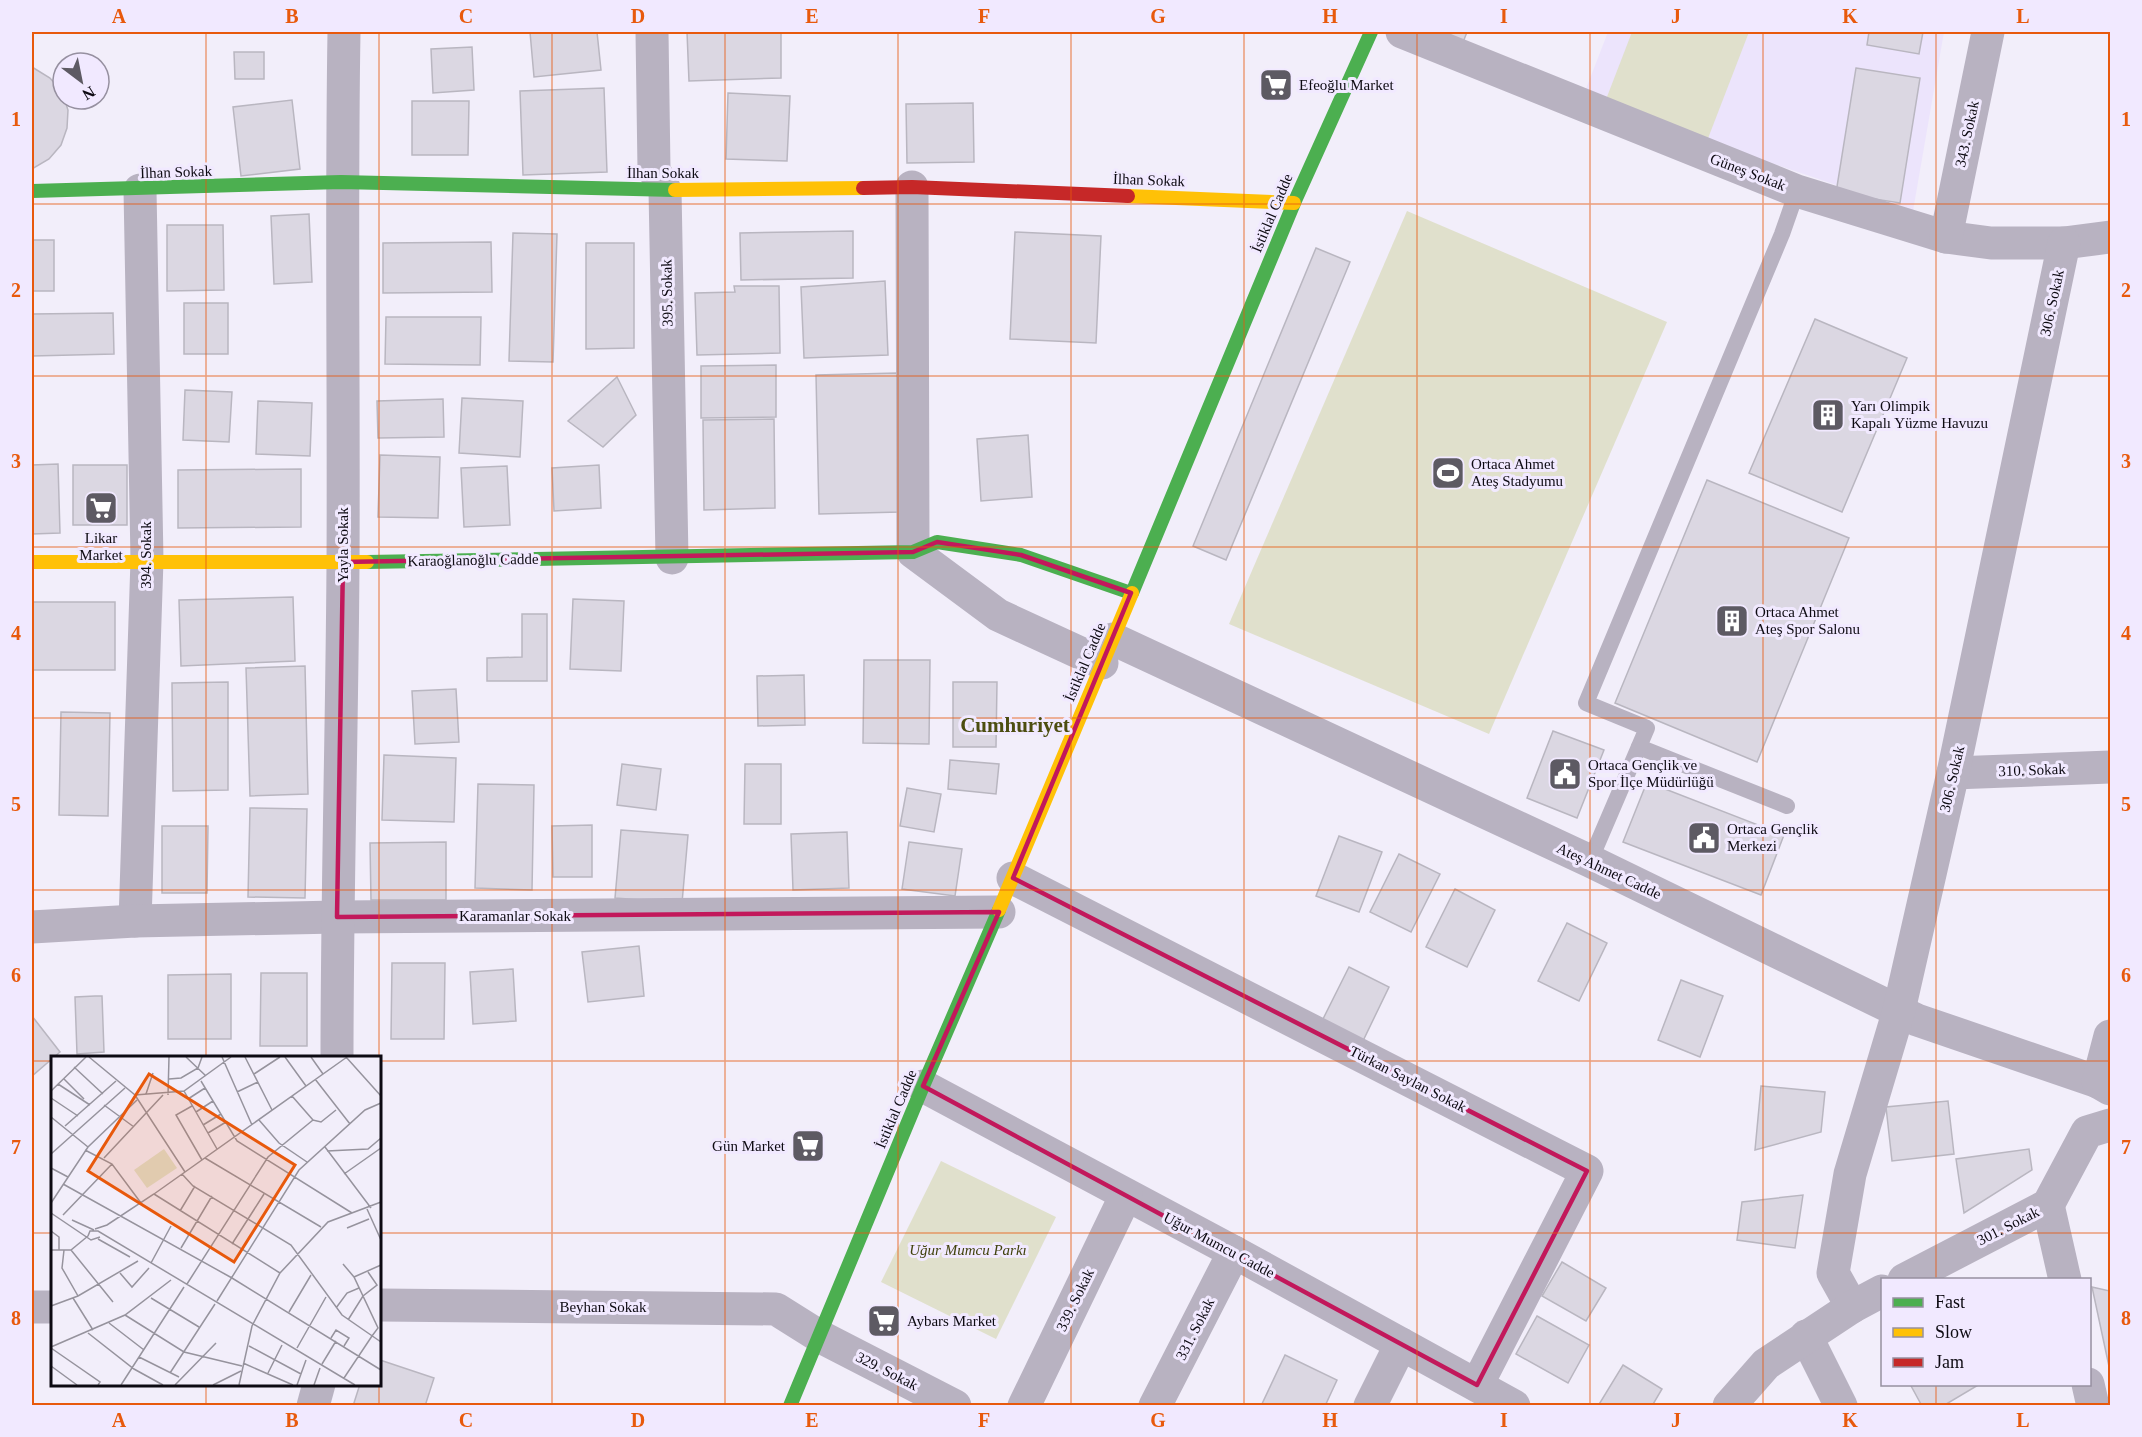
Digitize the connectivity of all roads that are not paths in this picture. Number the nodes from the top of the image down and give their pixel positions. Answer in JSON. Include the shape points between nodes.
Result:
{"nodes":[{"id":1,"x":344,"y":32,"type":"edge"},
{"id":2,"x":652,"y":32,"type":"edge"},
{"id":3,"x":1371,"y":32,"type":"edge"},
{"id":4,"x":1402,"y":32,"type":"edge"},
{"id":5,"x":1988,"y":32,"type":"edge"},
{"id":6,"x":341,"y":182,"type":"junction"},
{"id":7,"x":912,"y":187,"type":"junction"},
{"id":8,"x":140,"y":190,"type":"junction"},
{"id":9,"x":665,"y":190,"type":"junction"},
{"id":10,"x":32,"y":191,"type":"edge"},
{"id":11,"x":1797,"y":191,"type":"junction"},
{"id":12,"x":1293,"y":203,"type":"junction"},
{"id":13,"x":1946,"y":237,"type":"junction"},
{"id":14,"x":2110,"y":237,"type":"edge"},
{"id":15,"x":2064,"y":243,"type":"junction"},
{"id":16,"x":914,"y":552,"type":"junction"},
{"id":17,"x":672,"y":558,"type":"junction"},
{"id":18,"x":147,"y":560,"type":"junction"},
{"id":19,"x":32,"y":562,"type":"edge"},
{"id":20,"x":343,"y":562,"type":"junction"},
{"id":21,"x":1131,"y":592,"type":"junction"},
{"id":22,"x":1107,"y":651,"type":"junction"},
{"id":23,"x":1639,"y":747,"type":"junction"},
{"id":24,"x":2110,"y":767,"type":"edge"},
{"id":25,"x":1953,"y":773,"type":"junction"},
{"id":26,"x":1787,"y":806,"type":"dead end"},
{"id":27,"x":1590,"y":861,"type":"junction"},
{"id":28,"x":1013,"y":878,"type":"junction"},
{"id":29,"x":999,"y":912,"type":"junction"},
{"id":30,"x":337,"y":917,"type":"junction"},
{"id":31,"x":135,"y":921,"type":"junction"},
{"id":32,"x":32,"y":927,"type":"edge"},
{"id":33,"x":1899,"y":1010,"type":"junction"},
{"id":34,"x":2110,"y":1036,"type":"edge"},
{"id":35,"x":337,"y":1056,"type":"edge"},
{"id":36,"x":923,"y":1086,"type":"junction"},
{"id":37,"x":2104,"y":1086,"type":"edge"},
{"id":38,"x":2110,"y":1125,"type":"edge"},
{"id":39,"x":1126,"y":1195,"type":"junction"},
{"id":40,"x":2048,"y":1205,"type":"junction"},
{"id":41,"x":1234,"y":1252,"type":"junction"},
{"id":42,"x":1908,"y":1278,"type":"edge"},
{"id":43,"x":2065,"y":1278,"type":"edge"},
{"id":44,"x":1881,"y":1292,"type":"edge"},
{"id":45,"x":381,"y":1305,"type":"edge"},
{"id":46,"x":32,"y":1307,"type":"edge"},
{"id":47,"x":51,"y":1307,"type":"edge"},
{"id":48,"x":1851,"y":1307,"type":"junction"},
{"id":49,"x":819,"y":1336,"type":"junction"},
{"id":50,"x":1806,"y":1336,"type":"junction"},
{"id":51,"x":1401,"y":1344,"type":"junction"},
{"id":52,"x":1477,"y":1385,"type":"junction"},
{"id":53,"x":318,"y":1386,"type":"edge"},
{"id":54,"x":2088,"y":1386,"type":"edge"},
{"id":55,"x":313,"y":1406,"type":"edge"},
{"id":56,"x":790,"y":1406,"type":"edge"},
{"id":57,"x":955,"y":1406,"type":"edge"},
{"id":58,"x":1024,"y":1406,"type":"edge"},
{"id":59,"x":1155,"y":1406,"type":"edge"},
{"id":60,"x":1370,"y":1406,"type":"edge"},
{"id":61,"x":1514,"y":1406,"type":"edge"},
{"id":62,"x":1729,"y":1406,"type":"edge"},
{"id":63,"x":1841,"y":1406,"type":"edge"},
{"id":64,"x":2093,"y":1406,"type":"edge"}],
"edges":[{"from":1,"to":6,"type":"street","name":"Yayla Sokak"},
{"from":2,"to":9,"type":"street","name":"395. Sokak","via":[[654,170]]},
{"from":3,"to":12,"type":"street","name":"İstiklal Cadde"},
{"from":4,"to":11,"type":"street","name":"Güneş Sokak"},
{"from":5,"to":13,"type":"street","name":"343. Sokak"},
{"from":6,"to":8,"type":"street","name":"İlhan Sokak"},
{"from":6,"to":9,"type":"street","name":"İlhan Sokak"},
{"from":6,"to":20,"type":"street","name":"Yayla Sokak"},
{"from":7,"to":9,"type":"street","name":"İlhan Sokak"},
{"from":7,"to":12,"type":"street","name":"İlhan Sokak"},
{"from":7,"to":16,"type":"street"},
{"from":8,"to":10,"type":"street","name":"İlhan Sokak"},
{"from":8,"to":18,"type":"street","name":"394. Sokak"},
{"from":9,"to":17,"type":"street","name":"395. Sokak"},
{"from":11,"to":13,"type":"street","name":"Güneş Sokak"},
{"from":11,"to":23,"type":"lane","via":[[1586,703],[1647,728]]},
{"from":12,"to":21,"type":"street","name":"İstiklal Cadde"},
{"from":13,"to":15,"type":"street","name":"Güneş Sokak","via":[[1991,243]]},
{"from":14,"to":15,"type":"street","name":"Güneş Sokak"},
{"from":15,"to":25,"type":"street","name":"306. Sokak"},
{"from":16,"to":17,"type":"street","name":"Karaoğlanoğlu Cadde"},
{"from":16,"to":21,"type":"street","name":"Karaoğlanoğlu Cadde","via":[[938,542],[1021,555]]},
{"from":16,"to":22,"type":"street","via":[[998,615]]},
{"from":17,"to":20,"type":"street","name":"Karaoğlanoğlu Cadde"},
{"from":18,"to":19,"type":"street","name":"Karaoğlanoğlu Cadde"},
{"from":18,"to":20,"type":"street","name":"Karaoğlanoğlu Cadde"},
{"from":18,"to":31,"type":"street","name":"394. Sokak"},
{"from":20,"to":30,"type":"street","name":"Yayla Sokak"},
{"from":21,"to":22,"type":"street","name":"İstiklal Cadde"},
{"from":22,"to":27,"type":"street","name":"Ateş Ahmet Cadde"},
{"from":22,"to":28,"type":"street","name":"İstiklal Cadde"},
{"from":23,"to":26,"type":"lane"},
{"from":23,"to":27,"type":"lane"},
{"from":24,"to":25,"type":"street","name":"310. Sokak"},
{"from":25,"to":33,"type":"street","name":"306. Sokak"},
{"from":27,"to":33,"type":"street","name":"Ateş Ahmet Cadde"},
{"from":28,"to":29,"type":"street","name":"İstiklal Cadde"},
{"from":28,"to":52,"type":"street","name":"Türkan Saylan Sokak","via":[[1587,1171]]},
{"from":29,"to":30,"type":"street","name":"Karamanlar Sokak"},
{"from":29,"to":36,"type":"street","name":"İstiklal Cadde"},
{"from":30,"to":31,"type":"street","name":"Karamanlar Sokak"},
{"from":30,"to":35,"type":"street","name":"Yayla Sokak"},
{"from":31,"to":32,"type":"street","name":"Karamanlar Sokak"},
{"from":33,"to":37,"type":"street","name":"Ateş Ahmet Cadde","via":[[1917,1020]]},
{"from":33,"to":48,"type":"street","name":"306. Sokak","via":[[1850,1174],[1833,1273]]},
{"from":34,"to":37,"type":"street"},
{"from":36,"to":39,"type":"street","name":"Uğur Mumcu Cadde"},
{"from":36,"to":49,"type":"street","name":"İstiklal Cadde"},
{"from":38,"to":40,"type":"street","name":"301. Sokak","via":[[2087,1132]]},
{"from":39,"to":41,"type":"street","name":"Uğur Mumcu Cadde"},
{"from":39,"to":58,"type":"street","name":"339. Sokak"},
{"from":40,"to":42,"type":"street","name":"301. Sokak"},
{"from":40,"to":43,"type":"street"},
{"from":41,"to":51,"type":"street","name":"Uğur Mumcu Cadde"},
{"from":41,"to":59,"type":"street","name":"331. Sokak"},
{"from":44,"to":48,"type":"street"},
{"from":45,"to":49,"type":"street","name":"Beyhan Sokak","via":[[776,1309]]},
{"from":46,"to":47,"type":"street"},
{"from":48,"to":50,"type":"street"},
{"from":49,"to":56,"type":"street","name":"İstiklal Cadde"},
{"from":49,"to":57,"type":"street","name":"329. Sokak"},
{"from":50,"to":62,"type":"street","via":[[1766,1364]]},
{"from":50,"to":63,"type":"street"},
{"from":51,"to":52,"type":"street","name":"Uğur Mumcu Cadde"},
{"from":51,"to":60,"type":"street"},
{"from":52,"to":61,"type":"street","name":"Uğur Mumcu Cadde"},
{"from":53,"to":55,"type":"street"},
{"from":54,"to":64,"type":"street"}]}
